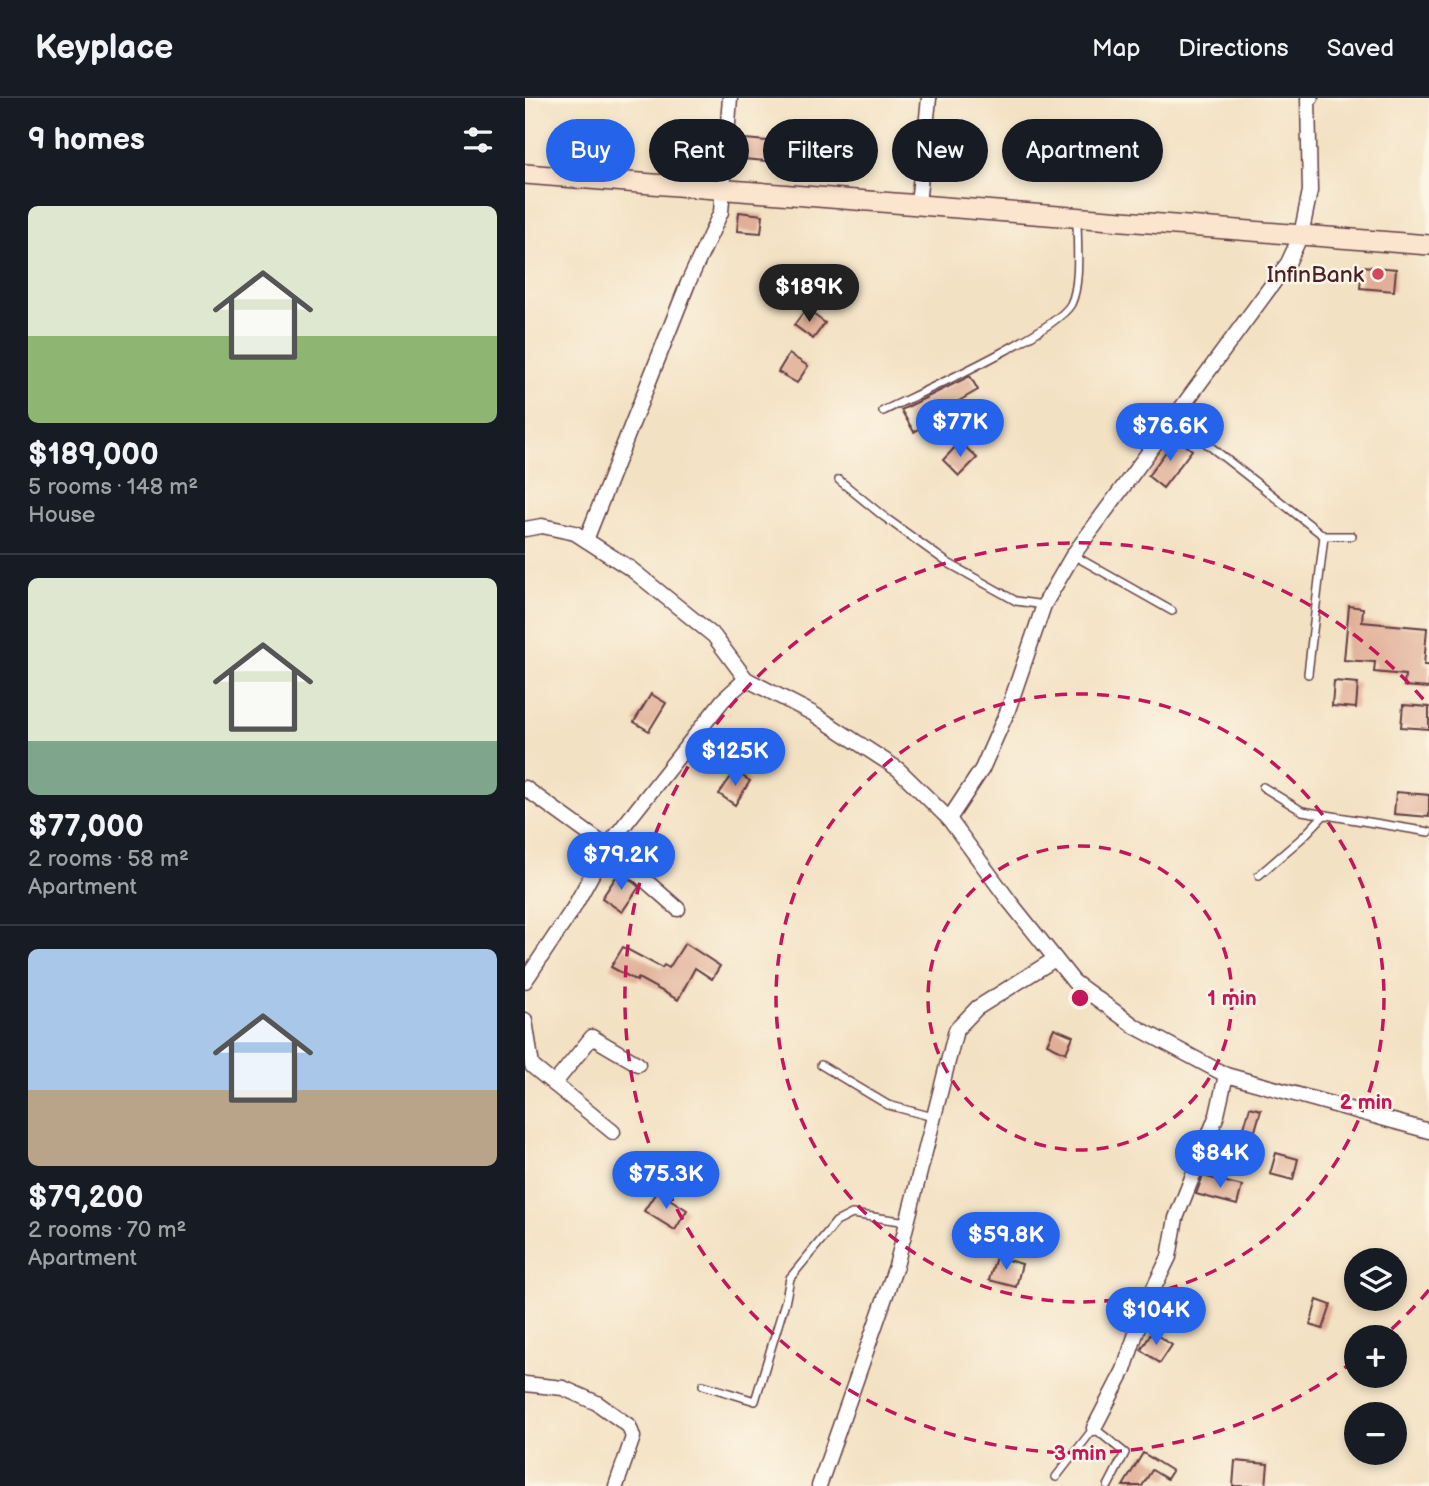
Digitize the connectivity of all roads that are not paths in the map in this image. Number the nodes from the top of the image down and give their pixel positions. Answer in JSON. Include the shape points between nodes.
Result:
{"nodes":[{"id":1,"x":730,"y":98,"type":"edge"},
{"id":2,"x":929,"y":98,"type":"edge"},
{"id":3,"x":1311,"y":98,"type":"edge"},
{"id":4,"x":525,"y":174,"type":"edge"},
{"id":5,"x":721,"y":189,"type":"junction"},
{"id":6,"x":919,"y":204,"type":"junction"},
{"id":7,"x":1077,"y":217,"type":"junction"},
{"id":8,"x":1301,"y":234,"type":"junction"},
{"id":9,"x":1429,"y":245,"type":"edge"},
{"id":10,"x":883,"y":411,"type":"dead end"},
{"id":11,"x":1173,"y":418,"type":"junction"},
{"id":12,"x":839,"y":480,"type":"dead end"},
{"id":13,"x":525,"y":529,"type":"edge"},
{"id":14,"x":1324,"y":536,"type":"junction"},
{"id":15,"x":1352,"y":536,"type":"dead end"},
{"id":16,"x":586,"y":540,"type":"junction"},
{"id":17,"x":1073,"y":555,"type":"junction"},
{"id":18,"x":1044,"y":605,"type":"junction"},
{"id":19,"x":1172,"y":611,"type":"dead end"},
{"id":20,"x":1308,"y":674,"type":"dead end"},
{"id":21,"x":746,"y":679,"type":"junction"},
{"id":22,"x":1263,"y":787,"type":"dead end"},
{"id":23,"x":525,"y":788,"type":"edge"},
{"id":24,"x":1324,"y":815,"type":"junction"},
{"id":25,"x":949,"y":819,"type":"junction"},
{"id":26,"x":1429,"y":832,"type":"edge"},
{"id":27,"x":607,"y":848,"type":"junction"},
{"id":28,"x":1259,"y":875,"type":"dead end"},
{"id":29,"x":678,"y":909,"type":"dead end"},
{"id":30,"x":1055,"y":959,"type":"junction"},
{"id":31,"x":525,"y":981,"type":"edge"},
{"id":32,"x":525,"y":1020,"type":"edge"},
{"id":33,"x":638,"y":1064,"type":"dead end"},
{"id":34,"x":821,"y":1065,"type":"dead end"},
{"id":35,"x":1226,"y":1075,"type":"junction"},
{"id":36,"x":554,"y":1084,"type":"junction"},
{"id":37,"x":934,"y":1118,"type":"junction"},
{"id":38,"x":1429,"y":1131,"type":"edge"},
{"id":39,"x":613,"y":1132,"type":"dead end"},
{"id":40,"x":908,"y":1222,"type":"junction"},
{"id":41,"x":525,"y":1384,"type":"edge"},
{"id":42,"x":703,"y":1385,"type":"dead end"},
{"id":43,"x":1094,"y":1428,"type":"junction"},
{"id":44,"x":1056,"y":1477,"type":"dead end"},
{"id":45,"x":616,"y":1486,"type":"edge"},
{"id":46,"x":819,"y":1486,"type":"edge"},
{"id":47,"x":1108,"y":1486,"type":"edge"}],
"edges":[{"from":1,"to":5,"type":"street"},
{"from":2,"to":6,"type":"street"},
{"from":3,"to":8,"type":"street","via":[[1310,191]]},
{"from":4,"to":5,"type":"main road"},
{"from":5,"to":6,"type":"main road"},
{"from":5,"to":16,"type":"street","via":[[721,212]]},
{"from":6,"to":7,"type":"main road"},
{"from":7,"to":8,"type":"main road"},
{"from":7,"to":10,"type":"lane","via":[[1076,282],[1071,305],[1055,321]]},
{"from":8,"to":9,"type":"main road"},
{"from":8,"to":11,"type":"street","via":[[1267,292]]},
{"from":11,"to":14,"type":"lane"},
{"from":11,"to":17,"type":"street"},
{"from":12,"to":18,"type":"lane","via":[[948,563],[1016,601]]},
{"from":13,"to":16,"type":"street","via":[[564,529]]},
{"from":14,"to":15,"type":"lane"},
{"from":14,"to":20,"type":"lane"},
{"from":16,"to":21,"type":"street","via":[[631,569],[713,636]]},
{"from":17,"to":18,"type":"street"},
{"from":17,"to":19,"type":"lane"},
{"from":18,"to":25,"type":"street","via":[[982,769]]},
{"from":21,"to":25,"type":"street","via":[[813,713],[898,769]]},
{"from":21,"to":27,"type":"street","via":[[723,699]]},
{"from":22,"to":24,"type":"lane","via":[[1302,811]]},
{"from":23,"to":27,"type":"street"},
{"from":24,"to":26,"type":"lane"},
{"from":24,"to":28,"type":"lane"},
{"from":25,"to":30,"type":"street"},
{"from":27,"to":29,"type":"street"},
{"from":27,"to":31,"type":"street"},
{"from":30,"to":35,"type":"street","via":[[1074,982],[1136,1027]]},
{"from":30,"to":37,"type":"street","via":[[977,1007],[956,1030]]},
{"from":32,"to":36,"type":"street","via":[[532,1066]]},
{"from":33,"to":36,"type":"street","via":[[592,1037]]},
{"from":34,"to":37,"type":"lane","via":[[887,1105]]},
{"from":35,"to":38,"type":"street"},
{"from":35,"to":43,"type":"street","via":[[1217,1115],[1176,1218],[1168,1257],[1145,1306],[1124,1370]]},
{"from":36,"to":39,"type":"street"},
{"from":37,"to":40,"type":"street"},
{"from":40,"to":42,"type":"lane","via":[[852,1214],[836,1222],[790,1278],[755,1401]]},
{"from":40,"to":46,"type":"street","via":[[895,1272]]},
{"from":41,"to":45,"type":"street","via":[[563,1388],[597,1403],[629,1426],[633,1437]]},
{"from":43,"to":44,"type":"lane"},
{"from":43,"to":47,"type":"lane","via":[[1125,1453]]}]}
